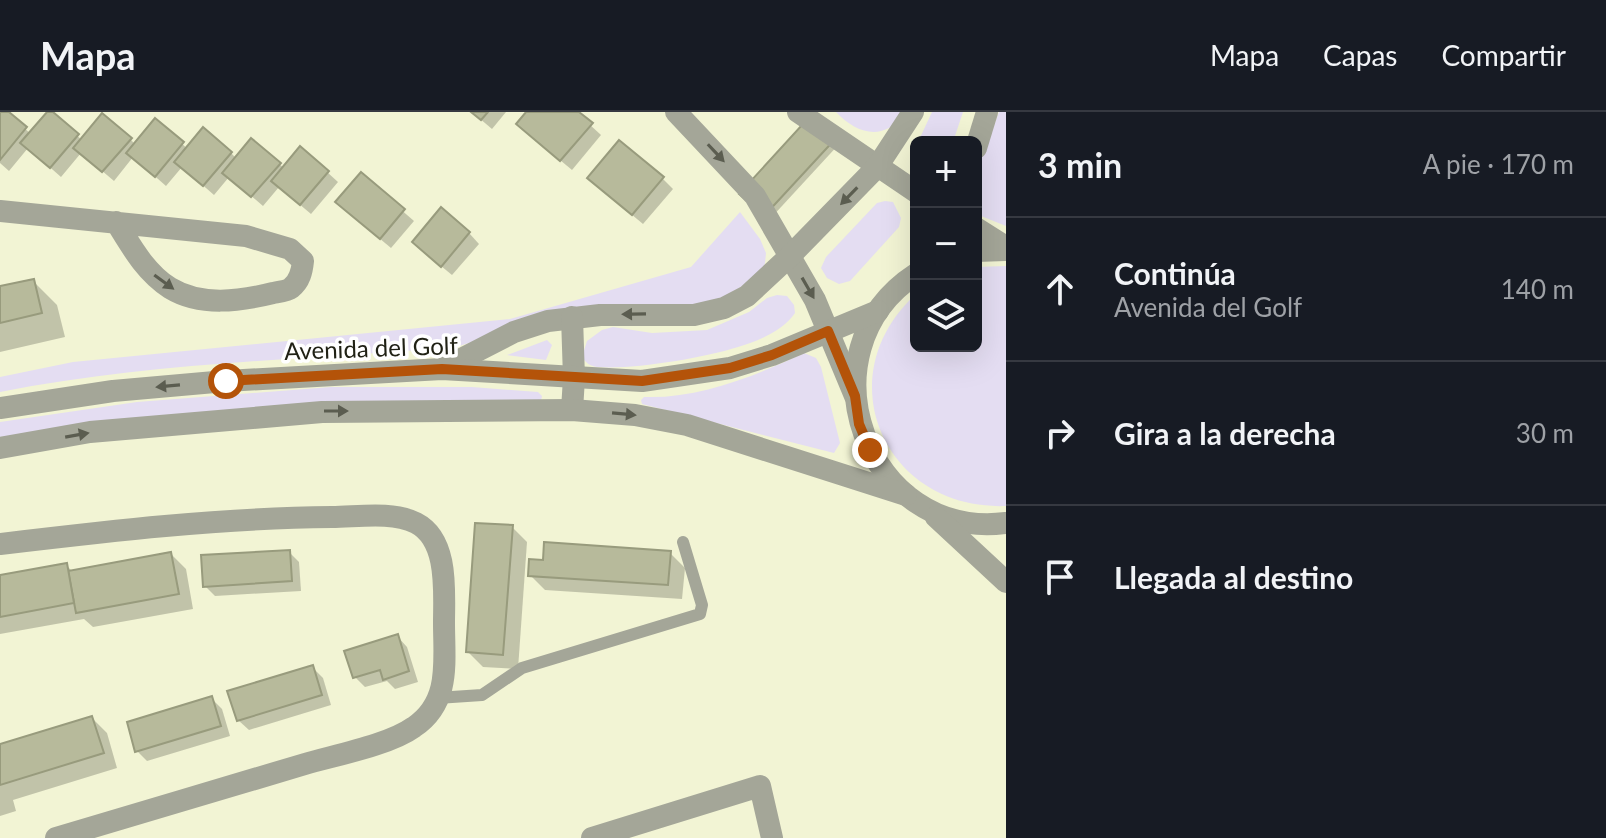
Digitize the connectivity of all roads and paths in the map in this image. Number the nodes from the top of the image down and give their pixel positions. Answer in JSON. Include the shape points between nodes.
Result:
{"nodes":[{"id":1,"x":676,"y":112,"type":"edge"},
{"id":2,"x":798,"y":112,"type":"edge"},
{"id":3,"x":913,"y":112,"type":"edge"},
{"id":4,"x":987,"y":112,"type":"edge"},
{"id":5,"x":980,"y":136,"type":"edge"},
{"id":6,"x":877,"y":167,"type":"junction"},
{"id":7,"x":910,"y":188,"type":"edge"},
{"id":8,"x":0,"y":211,"type":"edge"},
{"id":9,"x":116,"y":222,"type":"junction"},
{"id":10,"x":982,"y":232,"type":"edge"},
{"id":11,"x":1006,"y":249,"type":"edge"},
{"id":12,"x":982,"y":251,"type":"edge"},
{"id":13,"x":790,"y":256,"type":"junction"},
{"id":14,"x":910,"y":278,"type":"edge"},
{"id":15,"x":878,"y":311,"type":"junction"},
{"id":16,"x":572,"y":317,"type":"junction"},
{"id":17,"x":828,"y":331,"type":"junction"},
{"id":18,"x":442,"y":369,"type":"junction"},
{"id":19,"x":574,"y":378,"type":"junction"},
{"id":20,"x":855,"y":396,"type":"junction"},
{"id":21,"x":0,"y":408,"type":"edge"},
{"id":22,"x":572,"y":410,"type":"junction"},
{"id":23,"x":0,"y":448,"type":"edge"},
{"id":24,"x":906,"y":495,"type":"junction"},
{"id":25,"x":929,"y":510,"type":"junction"},
{"id":26,"x":1006,"y":523,"type":"edge"},
{"id":27,"x":683,"y":542,"type":"dead end"},
{"id":28,"x":0,"y":544,"type":"edge"},
{"id":29,"x":1006,"y":582,"type":"edge"},
{"id":30,"x":437,"y":698,"type":"junction"},
{"id":31,"x":56,"y":838,"type":"edge"},
{"id":32,"x":592,"y":838,"type":"edge"},
{"id":33,"x":772,"y":838,"type":"edge"}],
"edges":[{"from":1,"to":13,"type":"street","one_way":true,"via":[[755,196]]},
{"from":2,"to":6,"type":"street"},
{"from":3,"to":6,"type":"street"},
{"from":4,"to":5,"type":"street"},
{"from":6,"to":7,"type":"street"},
{"from":6,"to":13,"type":"street","one_way":true},
{"from":8,"to":9,"type":"street"},
{"from":9,"to":9,"type":"street","one_way":true,"via":[[148,270],[172,289],[196,298],[248,299],[290,289],[302,275],[303,261],[290,249],[246,236]]},
{"from":10,"to":11,"type":"street"},
{"from":11,"to":12,"type":"street"},
{"from":13,"to":16,"type":"street","one_way":true,"via":[[747,296],[724,308],[694,315]]},
{"from":13,"to":17,"type":"street","one_way":true},
{"from":14,"to":15,"type":"street"},
{"from":15,"to":17,"type":"street","name":"Avenida del Golf"},
{"from":15,"to":20,"type":"street","via":[[856,366]]},
{"from":16,"to":18,"type":"street","via":[[514,332]]},
{"from":16,"to":19,"type":"street"},
{"from":17,"to":19,"type":"street","name":"Avenida del Golf","via":[[730,368],[642,381]]},
{"from":17,"to":20,"type":"street"},
{"from":18,"to":19,"type":"street","name":"Avenida del Golf"},
{"from":18,"to":21,"type":"street","name":"Avenida del Golf","one_way":true,"via":[[226,381]]},
{"from":19,"to":22,"type":"street"},
{"from":20,"to":24,"type":"street","via":[[870,450]]},
{"from":23,"to":22,"type":"street","one_way":true,"via":[[90,432],[322,412]]},
{"from":22,"to":24,"type":"street","one_way":true,"via":[[687,425]]},
{"from":24,"to":25,"type":"street"},
{"from":25,"to":26,"type":"street","via":[[960,521]]},
{"from":25,"to":29,"type":"street"},
{"from":27,"to":30,"type":"lane","via":[[702,605],[700,614],[522,668],[482,695]]},
{"from":28,"to":30,"type":"street","via":[[168,524],[284,517],[397,518],[417,524],[432,539],[443,576],[445,679]]},
{"from":30,"to":31,"type":"street","via":[[428,716],[389,739]]},
{"from":32,"to":33,"type":"street","via":[[760,786]]}]}
